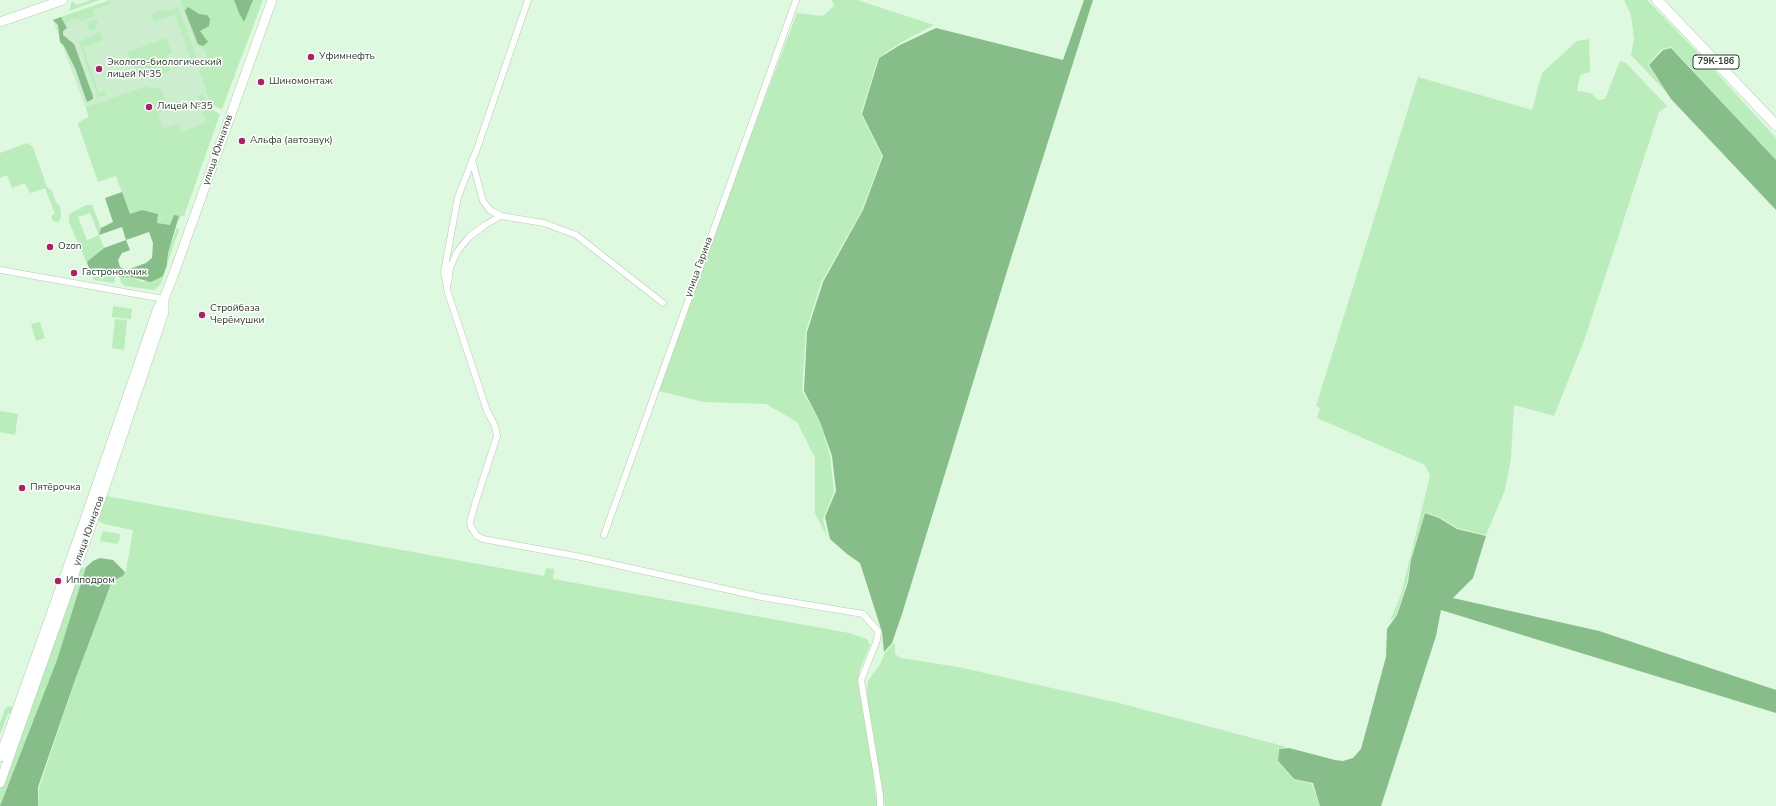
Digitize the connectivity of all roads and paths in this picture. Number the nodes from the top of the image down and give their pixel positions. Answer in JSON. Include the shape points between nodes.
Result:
{"nodes":[{"id":1,"x":63,"y":0,"type":"edge"},
{"id":2,"x":272,"y":0,"type":"edge"},
{"id":3,"x":528,"y":0,"type":"edge"},
{"id":4,"x":796,"y":0,"type":"edge"},
{"id":5,"x":1657,"y":0,"type":"edge"},
{"id":6,"x":0,"y":22,"type":"edge"},
{"id":7,"x":1776,"y":125,"type":"edge"},
{"id":8,"x":472,"y":160,"type":"junction"},
{"id":9,"x":501,"y":216,"type":"junction"},
{"id":10,"x":0,"y":270,"type":"edge"},
{"id":11,"x":449,"y":294,"type":"junction"},
{"id":12,"x":164,"y":299,"type":"junction"},
{"id":13,"x":663,"y":303,"type":"dead end"},
{"id":14,"x":604,"y":535,"type":"dead end"},
{"id":15,"x":0,"y":757,"type":"edge"},
{"id":16,"x":0,"y":783,"type":"edge"},
{"id":17,"x":880,"y":806,"type":"edge"}],
"edges":[{"from":1,"to":6,"type":"main road"},
{"from":2,"to":12,"type":"main road","name":"улица Юннатов"},
{"from":3,"to":8,"type":"street"},
{"from":4,"to":14,"type":"street","name":"улица Гарина"},
{"from":5,"to":7,"type":"main road","number":"79К-186"},
{"from":8,"to":9,"type":"street","via":[[483,201],[490,210]]},
{"from":8,"to":11,"type":"street","via":[[458,197],[450,236],[444,272]]},
{"from":9,"to":11,"type":"street","via":[[469,238],[457,252],[450,268]]},
{"from":9,"to":13,"type":"street","via":[[544,223],[576,235]]},
{"from":10,"to":12,"type":"street"},
{"from":11,"to":17,"type":"street","via":[[487,411],[498,436],[470,522],[477,536],[761,597],[863,614],[878,631],[877,640],[861,680]]},
{"from":12,"to":15,"type":"main road","name":"улица Юннатов","via":[[158,308]]},
{"from":12,"to":16,"type":"main road","name":"улица Юннатов","via":[[164,312]]}]}
